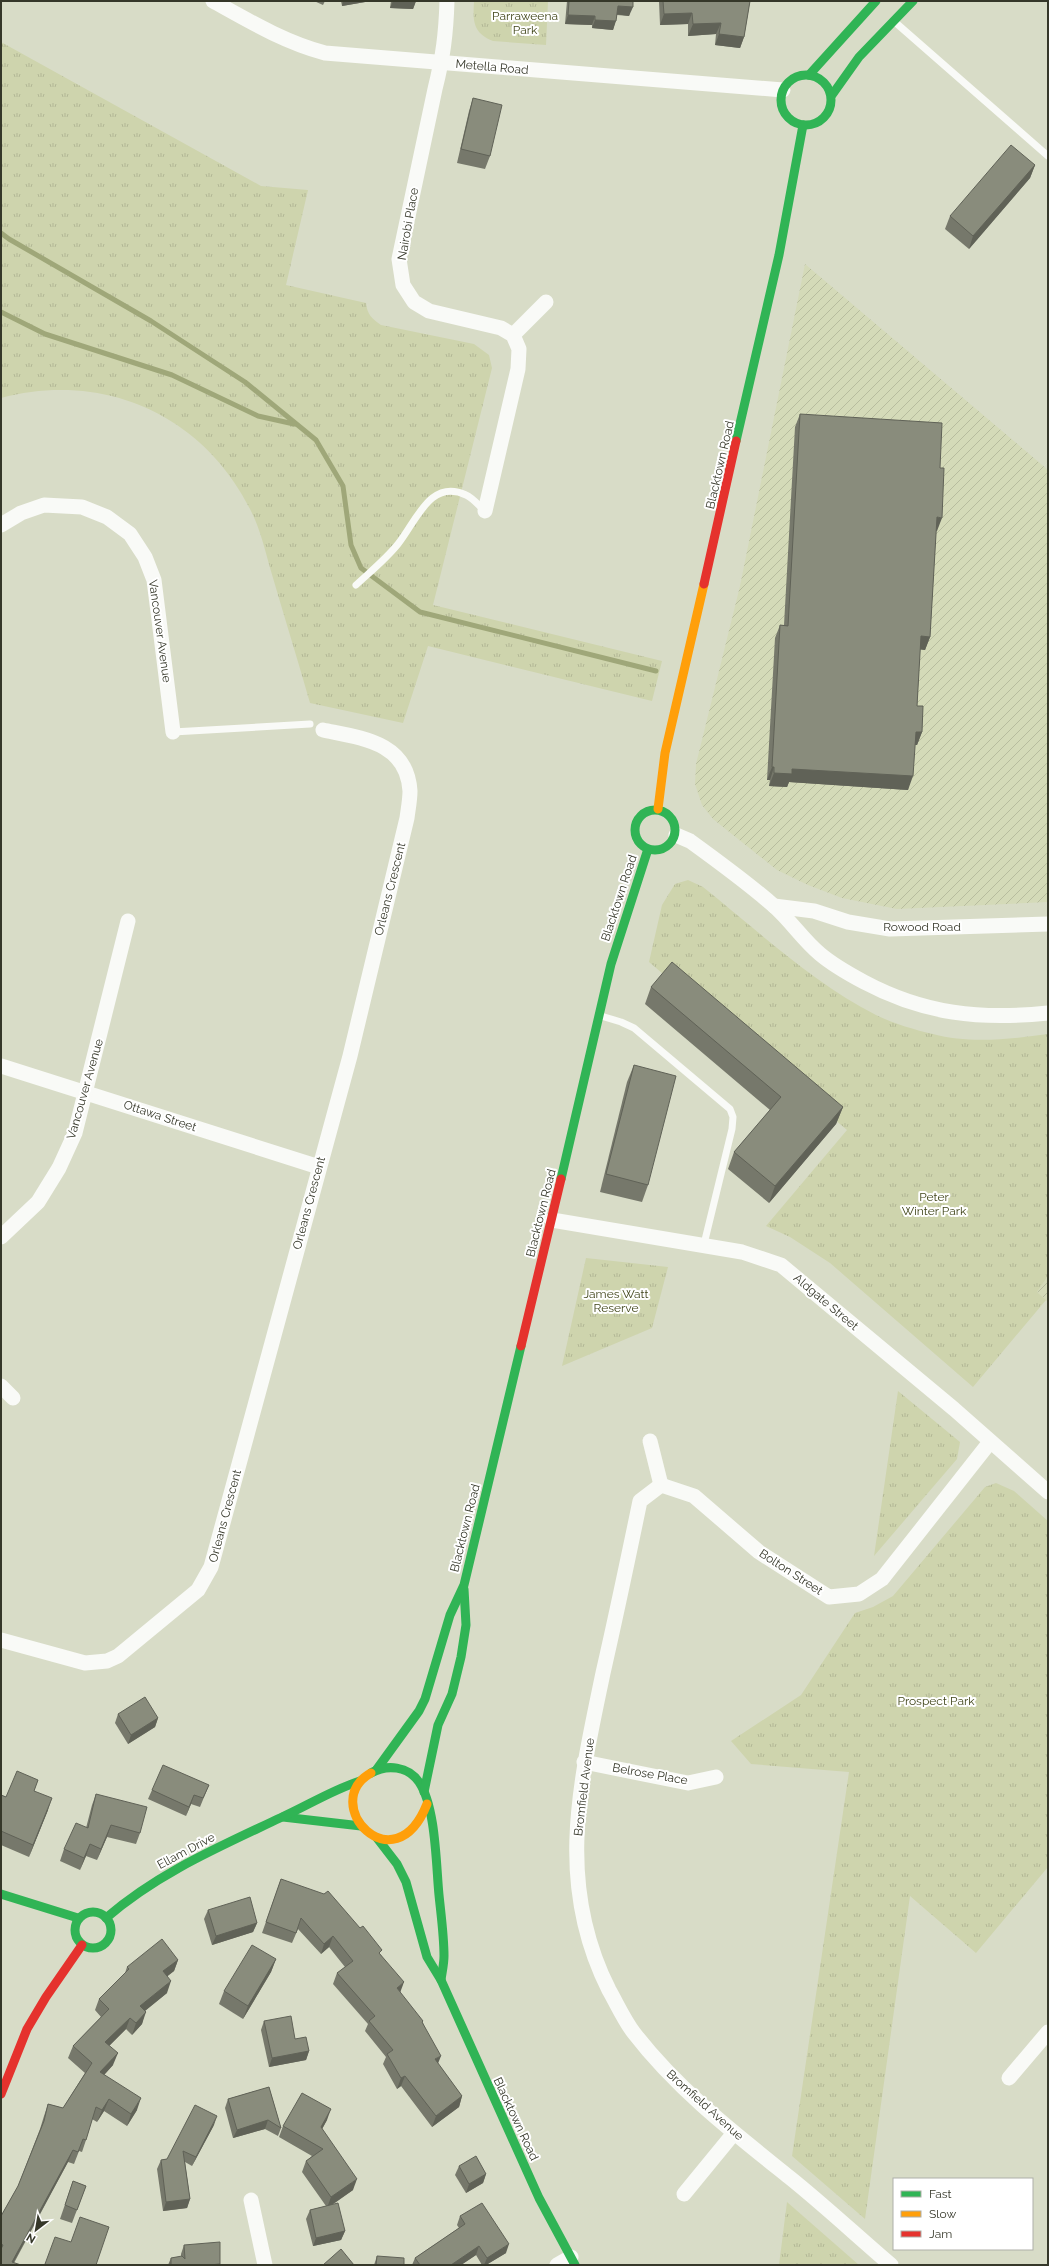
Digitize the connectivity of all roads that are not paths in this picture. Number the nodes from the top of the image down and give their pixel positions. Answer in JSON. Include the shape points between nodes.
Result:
{"nodes":[{"id":1,"x":213,"y":1,"type":"edge"},
{"id":2,"x":448,"y":1,"type":"edge"},
{"id":3,"x":876,"y":1,"type":"edge"},
{"id":4,"x":913,"y":1,"type":"edge"},
{"id":5,"x":890,"y":11,"type":"dead end"},
{"id":6,"x":895,"y":22,"type":"junction"},
{"id":7,"x":869,"y":47,"type":"junction"},
{"id":8,"x":442,"y":63,"type":"junction"},
{"id":9,"x":809,"y":74,"type":"junction"},
{"id":10,"x":783,"y":90,"type":"junction"},
{"id":11,"x":832,"y":95,"type":"junction"},
{"id":12,"x":803,"y":125,"type":"junction"},
{"id":13,"x":1048,"y":156,"type":"edge"},
{"id":14,"x":546,"y":302,"type":"dead end"},
{"id":15,"x":513,"y":335,"type":"junction"},
{"id":16,"x":485,"y":510,"type":"joint"},
{"id":17,"x":1,"y":525,"type":"edge"},
{"id":18,"x":356,"y":585,"type":"dead end"},
{"id":19,"x":317,"y":727,"type":"joint"},
{"id":20,"x":173,"y":732,"type":"joint"},
{"id":21,"x":658,"y":809,"type":"junction"},
{"id":22,"x":676,"y":835,"type":"junction"},
{"id":23,"x":648,"y":849,"type":"junction"},
{"id":24,"x":774,"y":906,"type":"junction"},
{"id":25,"x":128,"y":921,"type":"dead end"},
{"id":26,"x":1048,"y":924,"type":"edge"},
{"id":27,"x":1048,"y":1013,"type":"edge"},
{"id":28,"x":598,"y":1015,"type":"junction"},
{"id":29,"x":1,"y":1066,"type":"edge"},
{"id":30,"x":86,"y":1093,"type":"junction"},
{"id":31,"x":319,"y":1167,"type":"junction"},
{"id":32,"x":552,"y":1220,"type":"junction"},
{"id":33,"x":1,"y":1237,"type":"edge"},
{"id":34,"x":704,"y":1244,"type":"junction"},
{"id":35,"x":1,"y":1386,"type":"edge"},
{"id":36,"x":13,"y":1398,"type":"dead end"},
{"id":37,"x":650,"y":1441,"type":"dead end"},
{"id":38,"x":990,"y":1442,"type":"junction"},
{"id":39,"x":661,"y":1485,"type":"junction"},
{"id":40,"x":1048,"y":1492,"type":"edge"},
{"id":41,"x":464,"y":1585,"type":"junction"},
{"id":42,"x":1,"y":1640,"type":"edge"},
{"id":43,"x":584,"y":1762,"type":"junction"},
{"id":44,"x":377,"y":1769,"type":"junction"},
{"id":45,"x":716,"y":1777,"type":"dead end"},
{"id":46,"x":360,"y":1781,"type":"junction"},
{"id":47,"x":424,"y":1792,"type":"junction"},
{"id":48,"x":427,"y":1804,"type":"junction"},
{"id":49,"x":284,"y":1817,"type":"junction"},
{"id":50,"x":361,"y":1826,"type":"junction"},
{"id":51,"x":377,"y":1838,"type":"junction"},
{"id":52,"x":1,"y":1894,"type":"edge"},
{"id":53,"x":78,"y":1918,"type":"junction"},
{"id":54,"x":106,"y":1918,"type":"junction"},
{"id":55,"x":82,"y":1945,"type":"junction"},
{"id":56,"x":441,"y":1980,"type":"junction"},
{"id":57,"x":1048,"y":2032,"type":"edge"},
{"id":58,"x":1010,"y":2078,"type":"dead end"},
{"id":59,"x":1,"y":2094,"type":"edge"},
{"id":60,"x":734,"y":2133,"type":"junction"},
{"id":61,"x":684,"y":2194,"type":"dead end"},
{"id":62,"x":251,"y":2200,"type":"dead end"},
{"id":63,"x":573,"y":2261,"type":"edge"},
{"id":64,"x":265,"y":2265,"type":"edge"},
{"id":65,"x":557,"y":2265,"type":"edge"},
{"id":66,"x":891,"y":2265,"type":"edge"}],
"edges":[{"from":1,"to":8,"type":"street","name":"Metella Road","via":[[300,46],[325,53]]},
{"from":2,"to":8,"type":"street","name":"Nairobi Place"},
{"from":3,"to":9,"type":"main road"},
{"from":4,"to":6,"type":"main road"},
{"from":5,"to":7,"type":"main road"},
{"from":6,"to":7,"type":"main road"},
{"from":6,"to":13,"type":"lane"},
{"from":7,"to":11,"type":"main road","via":[[850,66]]},
{"from":8,"to":10,"type":"street","name":"Metella Road"},
{"from":8,"to":15,"type":"street","name":"Nairobi Place","via":[[399,259],[403,285],[414,302],[429,311],[501,328]]},
{"from":9,"to":10,"type":"main road","via":[[793,78]]},
{"from":9,"to":11,"type":"main road","via":[[824,81]]},
{"from":10,"to":12,"type":"main road","via":[[781,98],[785,113],[790,119]]},
{"from":11,"to":12,"type":"main road","via":[[832,103],[825,117],[811,125]]},
{"from":12,"to":21,"type":"main road","name":"Blacktown Road","via":[[779,255],[665,753]]},
{"from":14,"to":15,"type":"street"},
{"from":15,"to":16,"type":"street","via":[[518,349],[518,368]]},
{"from":16,"to":18,"type":"lane","via":[[466,495],[450,491],[438,493],[427,502],[397,546]]},
{"from":17,"to":20,"type":"street","name":"Vancouver Avenue","via":[[21,513],[44,505],[82,507],[107,517],[130,534],[145,557],[154,580]]},
{"from":19,"to":20,"type":"lane"},
{"from":19,"to":31,"type":"street","name":"Orleans Crescent","via":[[387,747],[405,767],[410,791],[407,818],[352,1049]]},
{"from":21,"to":22,"type":"main road","via":[[665,811],[674,821]]},
{"from":21,"to":23,"type":"main road","via":[[640,816],[635,828],[638,840]]},
{"from":22,"to":23,"type":"main road","via":[[673,841],[662,849]]},
{"from":22,"to":24,"type":"street","via":[[696,845]]},
{"from":23,"to":28,"type":"main road","name":"Blacktown Road","via":[[611,964]]},
{"from":24,"to":26,"type":"street","name":"Rowood Road","via":[[814,911],[848,922],[890,929]]},
{"from":24,"to":27,"type":"street","via":[[820,955],[851,975],[905,1001],[926,1008],[978,1016]]},
{"from":25,"to":30,"type":"street","name":"Vancouver Avenue"},
{"from":28,"to":32,"type":"main road","name":"Blacktown Road"},
{"from":28,"to":34,"type":"lane","via":[[634,1028],[730,1109],[733,1117],[730,1141]]},
{"from":29,"to":30,"type":"street","name":"Ottawa Street"},
{"from":30,"to":31,"type":"street","name":"Ottawa Street"},
{"from":30,"to":33,"type":"street","name":"Vancouver Avenue","via":[[75,1133],[59,1168],[38,1202]]},
{"from":31,"to":42,"type":"street","name":"Orleans Crescent","via":[[211,1567],[198,1590],[118,1656],[107,1661],[85,1663]]},
{"from":32,"to":34,"type":"street","name":"Aldgate Street"},
{"from":32,"to":41,"type":"main road","name":"Blacktown Road"},
{"from":34,"to":38,"type":"street","name":"Aldgate Street","via":[[742,1252],[781,1265]]},
{"from":35,"to":36,"type":"street"},
{"from":37,"to":39,"type":"street"},
{"from":38,"to":39,"type":"street","name":"Bolton Street","via":[[882,1579],[859,1594],[829,1597],[760,1552],[694,1496]]},
{"from":38,"to":40,"type":"street","name":"Aldgate Street"},
{"from":39,"to":43,"type":"street","name":"Bromfield Avenue","via":[[640,1501]]},
{"from":41,"to":44,"type":"main road","name":"Blacktown Road","via":[[450,1615],[425,1699]]},
{"from":41,"to":47,"type":"main road","name":"Blacktown Road","via":[[466,1625],[461,1658],[452,1694],[438,1725]]},
{"from":43,"to":45,"type":"street","name":"Belrose Place","via":[[688,1783]]},
{"from":43,"to":60,"type":"street","name":"Bromfield Avenue","via":[[577,1821],[576,1868],[579,1901],[599,1970],[633,2032],[696,2100]]},
{"from":44,"to":46,"type":"main road"},
{"from":44,"to":47,"type":"main road","via":[[388,1766],[411,1773]]},
{"from":46,"to":49,"type":"main road","name":"Ellam Drive","via":[[340,1787],[300,1806]]},
{"from":46,"to":50,"type":"main road","via":[[353,1807]]},
{"from":47,"to":48,"type":"main road"},
{"from":48,"to":51,"type":"main road","via":[[421,1820],[410,1834],[394,1839]]},
{"from":48,"to":56,"type":"main road","via":[[435,1844],[444,1957]]},
{"from":49,"to":50,"type":"main road","name":"Ellam Drive"},
{"from":49,"to":54,"type":"main road","name":"Ellam Drive","via":[[244,1834],[158,1879],[133,1894]]},
{"from":50,"to":51,"type":"main road"},
{"from":51,"to":56,"type":"main road","name":"Blacktown Road","via":[[406,1882],[427,1957]]},
{"from":52,"to":53,"type":"main road"},
{"from":53,"to":54,"type":"main road","via":[[89,1912],[101,1914]]},
{"from":53,"to":55,"type":"main road","via":[[74,1932]]},
{"from":54,"to":55,"type":"main road","via":[[111,1929],[108,1940],[94,1949]]},
{"from":55,"to":59,"type":"main road","via":[[27,2029]]},
{"from":56,"to":63,"type":"main road","name":"Blacktown Road","via":[[533,2184]]},
{"from":57,"to":58,"type":"street"},
{"from":60,"to":61,"type":"street"},
{"from":60,"to":66,"type":"street","name":"Bromfield Avenue"},
{"from":62,"to":64,"type":"street"},
{"from":63,"to":65,"type":"street"}]}
